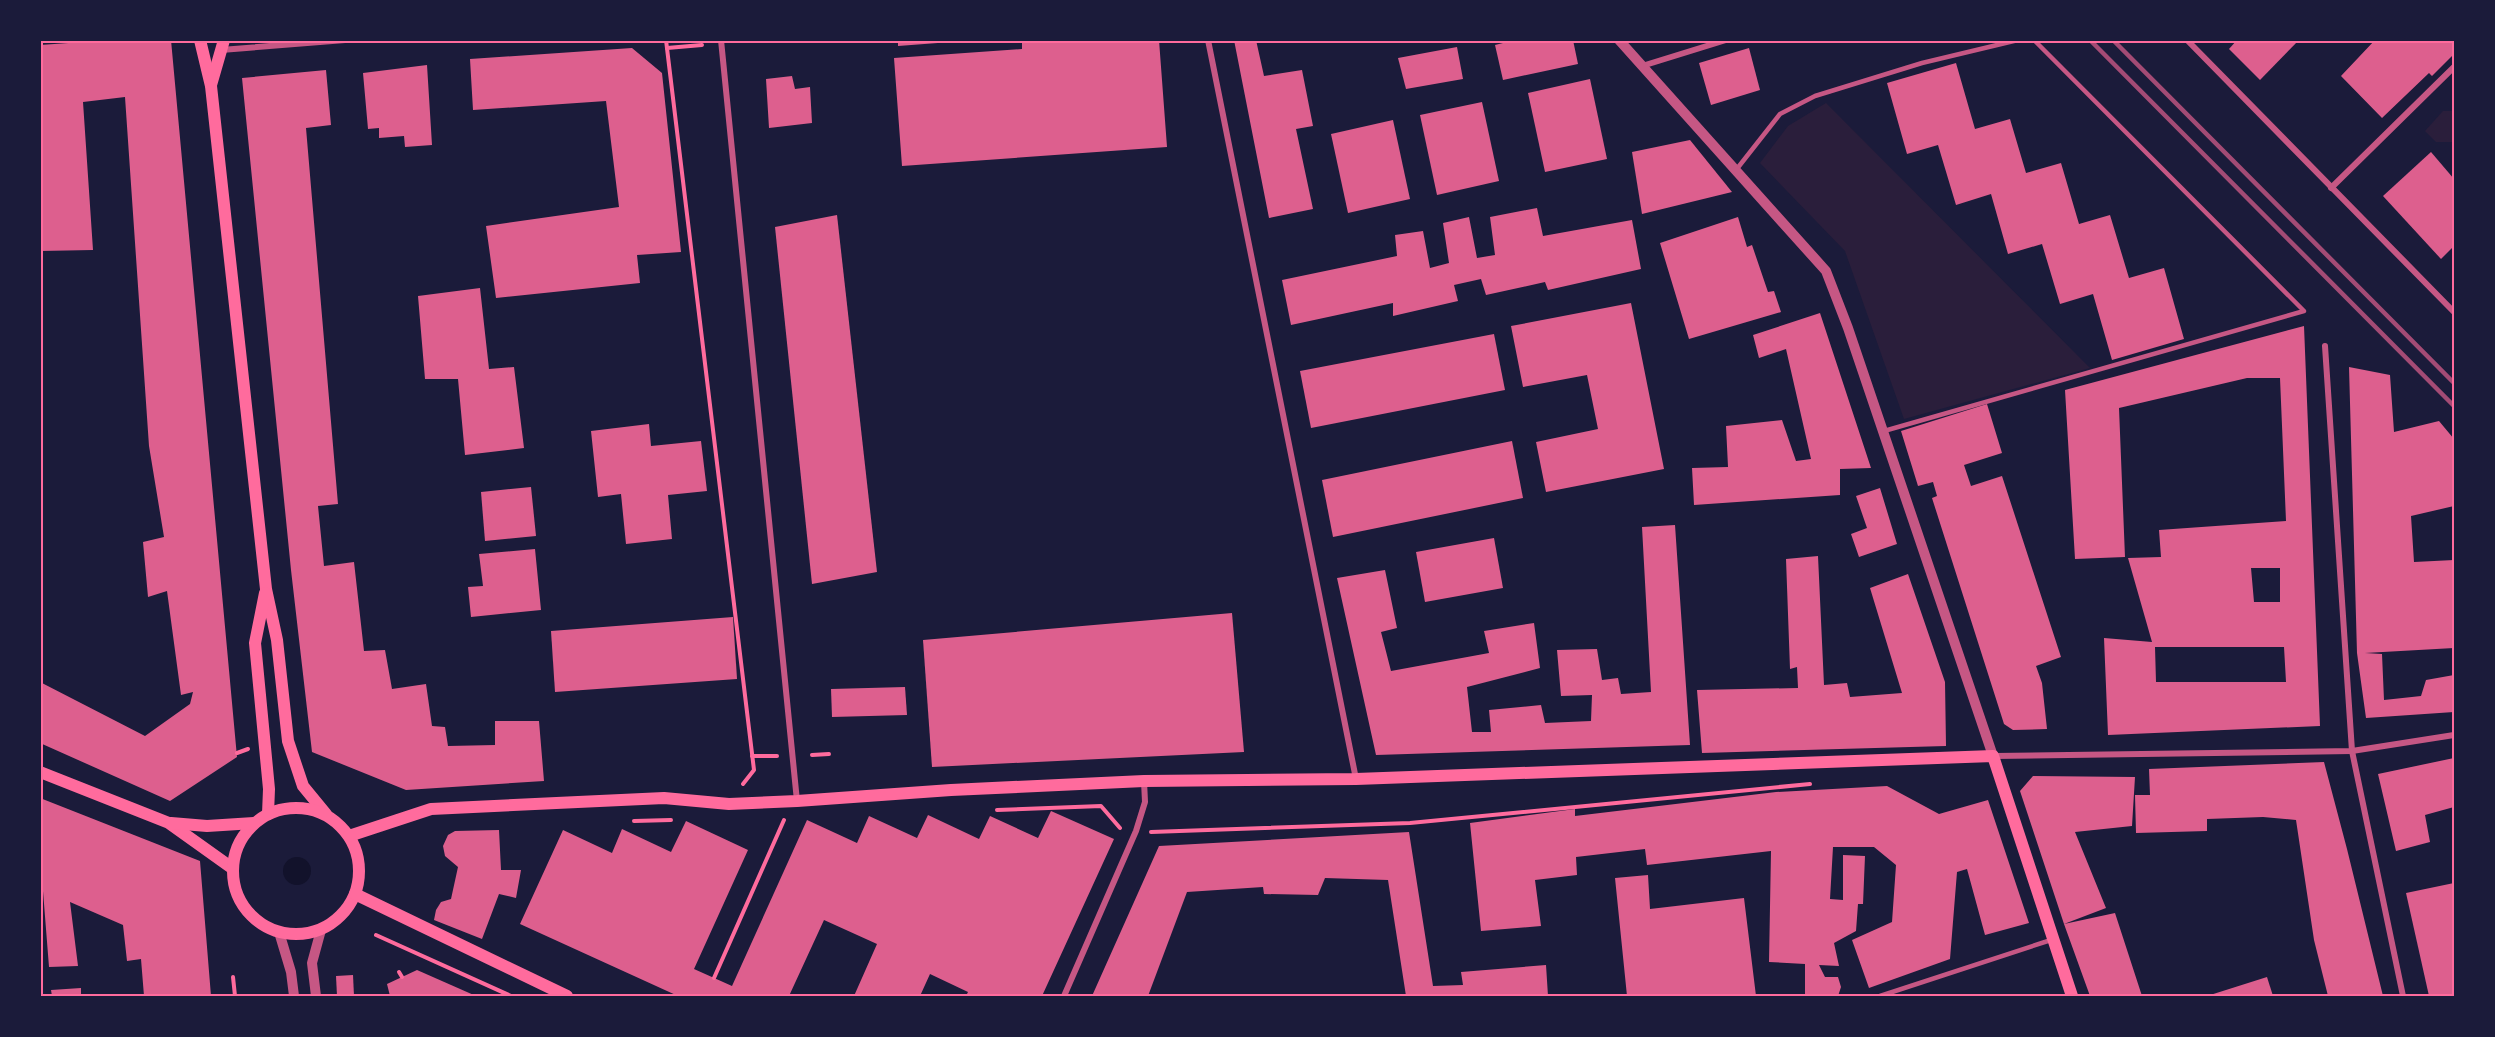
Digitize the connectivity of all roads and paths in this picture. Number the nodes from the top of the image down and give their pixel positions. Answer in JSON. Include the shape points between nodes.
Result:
{"nodes":[{"id":1,"x":201,"y":40,"type":"edge"},
{"id":2,"x":345,"y":40,"type":"edge"},
{"id":3,"x":666,"y":40,"type":"edge"},
{"id":4,"x":721,"y":40,"type":"edge"},
{"id":5,"x":1208,"y":40,"type":"edge"},
{"id":6,"x":1619,"y":40,"type":"edge"},
{"id":7,"x":1726,"y":40,"type":"edge"},
{"id":8,"x":2018,"y":40,"type":"edge"},
{"id":9,"x":2034,"y":40,"type":"edge"},
{"id":10,"x":2187,"y":40,"type":"edge"},
{"id":11,"x":222,"y":45,"type":"edge"},
{"id":12,"x":702,"y":45,"type":"dead end"},
{"id":13,"x":667,"y":48,"type":"junction"},
{"id":14,"x":1642,"y":66,"type":"junction"},
{"id":15,"x":2454,"y":67,"type":"edge"},
{"id":16,"x":211,"y":86,"type":"junction"},
{"id":17,"x":1736,"y":170,"type":"junction"},
{"id":18,"x":2331,"y":188,"type":"junction"},
{"id":19,"x":2454,"y":312,"type":"edge"},
{"id":20,"x":2325,"y":346,"type":"dead end"},
{"id":21,"x":1883,"y":431,"type":"junction"},
{"id":22,"x":266,"y":589,"type":"junction"},
{"id":23,"x":2454,"y":735,"type":"edge"},
{"id":24,"x":243,"y":750,"type":"dead end"},
{"id":25,"x":2352,"y":751,"type":"junction"},
{"id":26,"x":237,"y":753,"type":"dead end"},
{"id":27,"x":829,"y":754,"type":"dead end"},
{"id":28,"x":812,"y":755,"type":"dead end"},
{"id":29,"x":752,"y":756,"type":"junction"},
{"id":30,"x":778,"y":756,"type":"dead end"},
{"id":31,"x":1993,"y":756,"type":"junction"},
{"id":32,"x":40,"y":772,"type":"edge"},
{"id":33,"x":1356,"y":779,"type":"junction"},
{"id":34,"x":1144,"y":782,"type":"junction"},
{"id":35,"x":1812,"y":784,"type":"dead end"},
{"id":36,"x":797,"y":801,"type":"junction"},
{"id":37,"x":729,"y":804,"type":"junction"},
{"id":38,"x":268,"y":814,"type":"junction"},
{"id":39,"x":326,"y":814,"type":"junction"},
{"id":40,"x":786,"y":817,"type":"dead end"},
{"id":41,"x":169,"y":823,"type":"junction"},
{"id":42,"x":254,"y":823,"type":"junction"},
{"id":43,"x":1161,"y":832,"type":"dead end"},
{"id":44,"x":349,"y":836,"type":"junction"},
{"id":45,"x":232,"y":868,"type":"junction"},
{"id":46,"x":355,"y":894,"type":"junction"},
{"id":47,"x":321,"y":930,"type":"junction"},
{"id":48,"x":279,"y":932,"type":"junction"},
{"id":49,"x":376,"y":935,"type":"dead end"},
{"id":50,"x":2054,"y":939,"type":"junction"},
{"id":51,"x":399,"y":972,"type":"dead end"},
{"id":52,"x":233,"y":977,"type":"dead end"},
{"id":53,"x":402,"y":977,"type":"dead end"},
{"id":54,"x":714,"y":978,"type":"dead end"},
{"id":55,"x":235,"y":996,"type":"edge"},
{"id":56,"x":294,"y":996,"type":"edge"},
{"id":57,"x":316,"y":996,"type":"edge"},
{"id":58,"x":512,"y":996,"type":"edge"},
{"id":59,"x":567,"y":996,"type":"edge"},
{"id":60,"x":1064,"y":996,"type":"edge"},
{"id":61,"x":1880,"y":996,"type":"edge"},
{"id":62,"x":2072,"y":996,"type":"edge"},
{"id":63,"x":2403,"y":996,"type":"edge"}],
"edges":[{"from":1,"to":16,"type":"main road"},
{"from":2,"to":11,"type":"street"},
{"from":3,"to":13,"type":"path"},
{"from":4,"to":36,"type":"street"},
{"from":5,"to":33,"type":"street"},
{"from":6,"to":14,"type":"street"},
{"from":7,"to":14,"type":"street"},
{"from":8,"to":17,"type":"lane","via":[[1922,63],[1815,96],[1780,114]]},
{"from":9,"to":21,"type":"lane","via":[[2304,311]]},
{"from":10,"to":18,"type":"street"},
{"from":11,"to":16,"type":"main road"},
{"from":12,"to":13,"type":"path"},
{"from":13,"to":29,"type":"path"},
{"from":14,"to":17,"type":"street"},
{"from":15,"to":18,"type":"street"},
{"from":16,"to":22,"type":"main road"},
{"from":17,"to":21,"type":"street","via":[[1826,271]]},
{"from":18,"to":19,"type":"street"},
{"from":20,"to":25,"type":"street"},
{"from":21,"to":31,"type":"street"},
{"from":22,"to":38,"type":"main road","via":[[255,643]]},
{"from":22,"to":39,"type":"main road","via":[[278,640],[288,741],[303,786]]},
{"from":23,"to":25,"type":"street"},
{"from":24,"to":26,"type":"path"},
{"from":25,"to":31,"type":"street"},
{"from":25,"to":63,"type":"street"},
{"from":27,"to":28,"type":"path"},
{"from":29,"to":30,"type":"path"},
{"from":29,"to":37,"type":"path","via":[[753,770],[743,785],[728,785]]},
{"from":31,"to":33,"type":"main road"},
{"from":31,"to":50,"type":"main road"},
{"from":32,"to":41,"type":"main road"},
{"from":33,"to":34,"type":"main road"},
{"from":34,"to":36,"type":"main road"},
{"from":34,"to":60,"type":"street","via":[[1146,802],[1136,831]]},
{"from":35,"to":43,"type":"path","via":[[1410,823]]},
{"from":36,"to":37,"type":"main road"},
{"from":37,"to":44,"type":"main road","via":[[664,798],[430,809]]},
{"from":38,"to":39,"type":"main road","via":[[302,807]]},
{"from":38,"to":42,"type":"main road"},
{"from":39,"to":44,"type":"main road"},
{"from":40,"to":54,"type":"path"},
{"from":41,"to":42,"type":"main road"},
{"from":41,"to":45,"type":"main road"},
{"from":42,"to":45,"type":"main road","via":[[243,836]]},
{"from":44,"to":46,"type":"main road","via":[[359,864]]},
{"from":45,"to":48,"type":"main road","via":[[236,892],[246,910],[261,924]]},
{"from":46,"to":47,"type":"main road","via":[[337,920]]},
{"from":46,"to":59,"type":"main road"},
{"from":47,"to":48,"type":"main road"},
{"from":47,"to":57,"type":"street","via":[[312,963]]},
{"from":48,"to":56,"type":"street"},
{"from":49,"to":58,"type":"path"},
{"from":50,"to":61,"type":"lane"},
{"from":50,"to":62,"type":"main road"},
{"from":51,"to":53,"type":"path"},
{"from":52,"to":55,"type":"path"}]}
